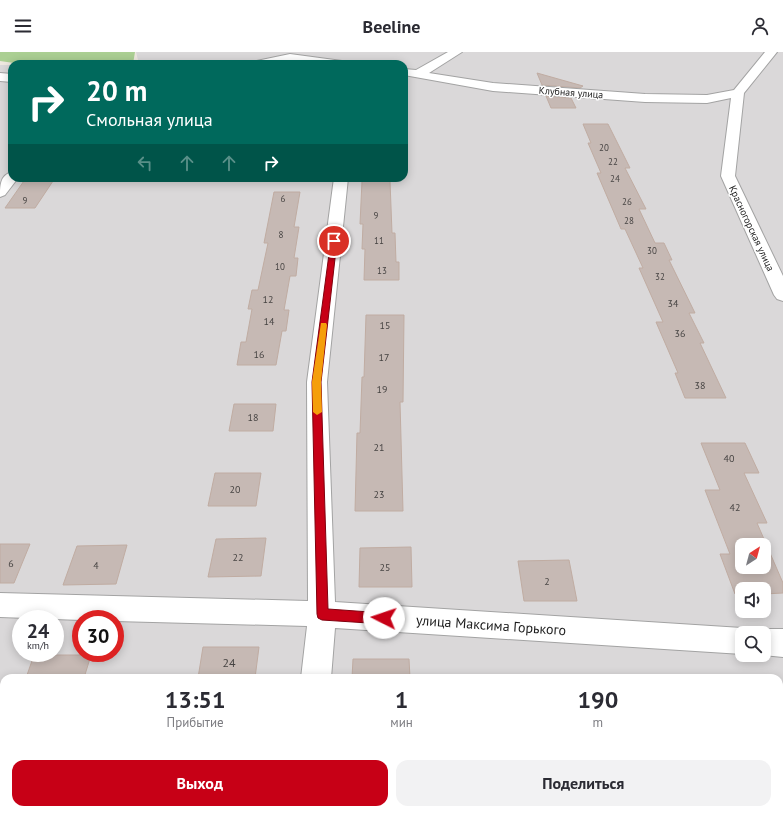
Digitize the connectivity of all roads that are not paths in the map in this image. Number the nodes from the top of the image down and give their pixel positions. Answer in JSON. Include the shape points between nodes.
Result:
{"nodes":[{"id":1,"x":456,"y":52,"type":"edge"},
{"id":2,"x":771,"y":52,"type":"edge"},
{"id":3,"x":279,"y":60,"type":"edge"},
{"id":4,"x":307,"y":60,"type":"edge"},
{"id":5,"x":408,"y":73,"type":"edge"},
{"id":6,"x":418,"y":74,"type":"junction"},
{"id":7,"x":738,"y":93,"type":"junction"},
{"id":8,"x":707,"y":99,"type":"junction"},
{"id":9,"x":736,"y":111,"type":"junction"},
{"id":10,"x":8,"y":181,"type":"edge"},
{"id":11,"x":342,"y":182,"type":"edge"},
{"id":12,"x":0,"y":192,"type":"edge"},
{"id":13,"x":783,"y":295,"type":"edge"},
{"id":14,"x":0,"y":605,"type":"edge"},
{"id":15,"x":322,"y":614,"type":"junction"},
{"id":16,"x":735,"y":641,"type":"edge"},
{"id":17,"x":771,"y":642,"type":"edge"},
{"id":18,"x":783,"y":643,"type":"edge"},
{"id":19,"x":316,"y":674,"type":"edge"}],
"edges":[{"from":1,"to":6,"type":"street"},
{"from":2,"to":7,"type":"street"},
{"from":3,"to":4,"type":"street"},
{"from":5,"to":6,"type":"street","name":"Клубная улица"},
{"from":6,"to":8,"type":"street","name":"Клубная улица","via":[[493,87],[645,98]]},
{"from":7,"to":8,"type":"street","name":"Клубная улица"},
{"from":7,"to":9,"type":"street","name":"Красногорская улица"},
{"from":8,"to":9,"type":"street"},
{"from":9,"to":13,"type":"street","name":"Красногорская улица","via":[[728,176]]},
{"from":10,"to":12,"type":"street"},
{"from":11,"to":15,"type":"street","via":[[317,382]]},
{"from":14,"to":15,"type":"street","name":"улица Максима Горького"},
{"from":15,"to":16,"type":"street","name":"улица Максима Горького"},
{"from":15,"to":19,"type":"street"},
{"from":17,"to":18,"type":"street"}]}
